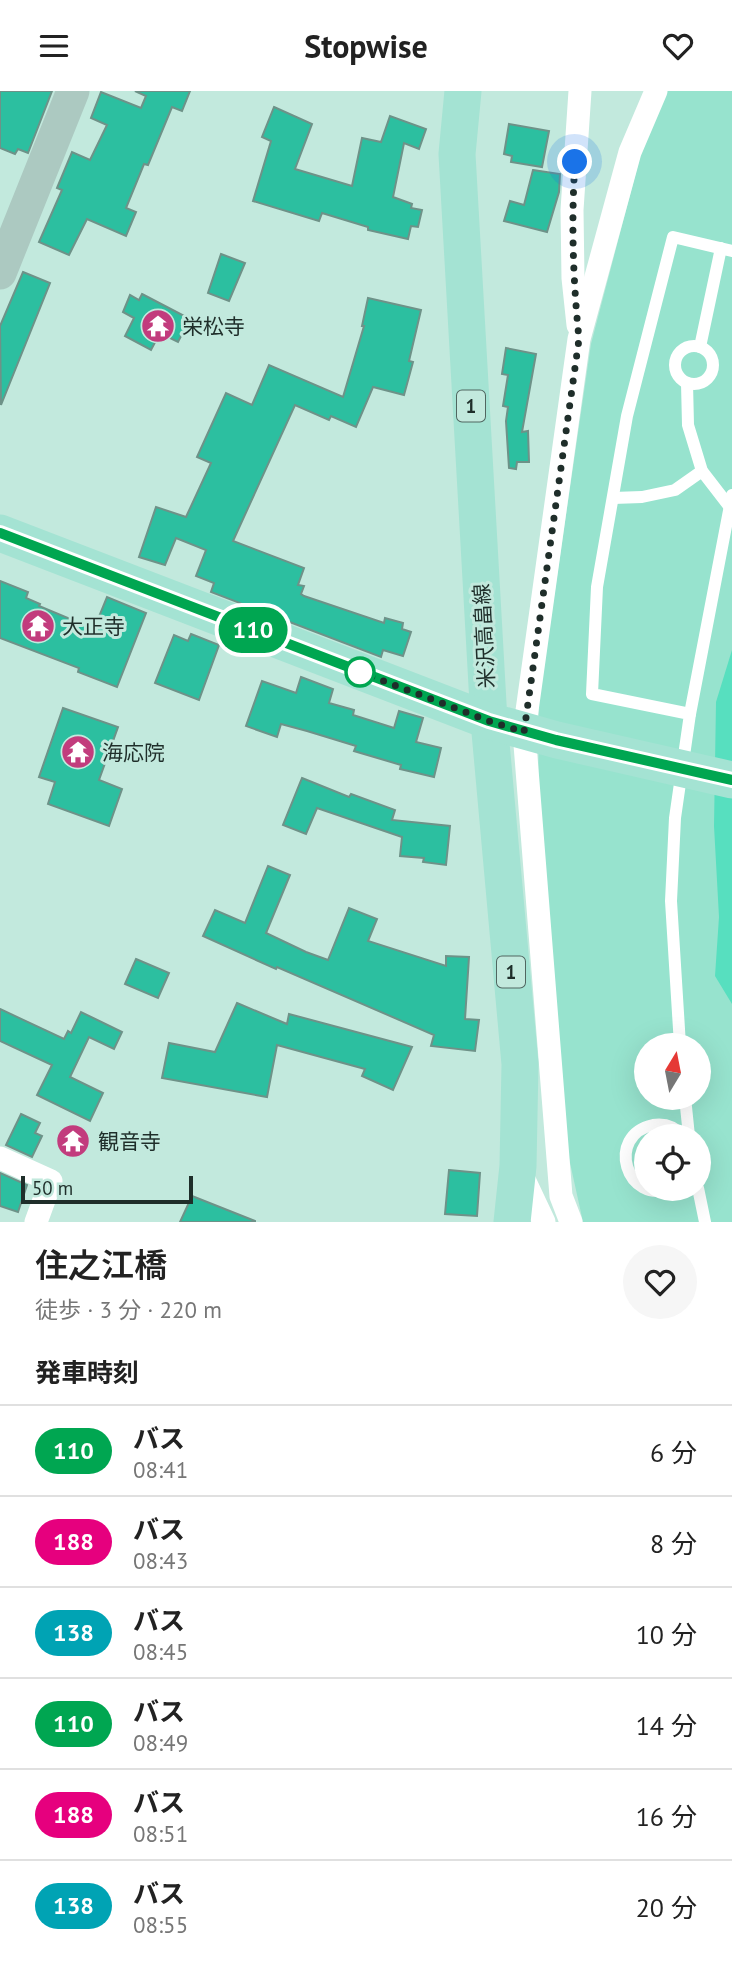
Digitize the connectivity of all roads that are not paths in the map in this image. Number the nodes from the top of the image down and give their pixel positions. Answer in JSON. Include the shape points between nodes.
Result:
{"nodes":[{"id":1,"x":73,"y":91,"type":"edge"},
{"id":2,"x":463,"y":91,"type":"edge"},
{"id":3,"x":580,"y":91,"type":"edge"},
{"id":4,"x":656,"y":91,"type":"edge"},
{"id":5,"x":727,"y":249,"type":"edge"},
{"id":6,"x":0,"y":273,"type":"edge"},
{"id":7,"x":579,"y":339,"type":"junction"},
{"id":8,"x":700,"y":347,"type":"junction"},
{"id":9,"x":687,"y":383,"type":"junction"},
{"id":10,"x":702,"y":471,"type":"junction"},
{"id":11,"x":613,"y":498,"type":"junction"},
{"id":12,"x":731,"y":501,"type":"edge"},
{"id":13,"x":0,"y":533,"type":"edge"},
{"id":14,"x":690,"y":714,"type":"junction"},
{"id":15,"x":489,"y":721,"type":"junction"},
{"id":16,"x":540,"y":736,"type":"junction"},
{"id":17,"x":732,"y":780,"type":"edge"},
{"id":18,"x":679,"y":1033,"type":"edge"},
{"id":19,"x":634,"y":1137,"type":"edge"},
{"id":20,"x":0,"y":1158,"type":"edge"},
{"id":21,"x":518,"y":1166,"type":"junction"},
{"id":22,"x":634,"y":1179,"type":"edge"},
{"id":23,"x":701,"y":1201,"type":"edge"},
{"id":24,"x":36,"y":1222,"type":"edge"},
{"id":25,"x":512,"y":1222,"type":"edge"},
{"id":26,"x":544,"y":1222,"type":"edge"},
{"id":27,"x":571,"y":1222,"type":"edge"},
{"id":28,"x":705,"y":1222,"type":"edge"}],
"edges":[{"from":1,"to":6,"type":"street"},
{"from":2,"to":15,"type":"main road","name":"米沢高畠線","number":"1","via":[[457,154]]},
{"from":3,"to":7,"type":"street","via":[[572,210]]},
{"from":4,"to":7,"type":"street","via":[[630,152]]},
{"from":5,"to":8,"type":"lane"},
{"from":5,"to":11,"type":"lane","via":[[673,237],[627,416]]},
{"from":7,"to":16,"type":"street"},
{"from":8,"to":9,"type":"lane","via":[[685,348],[675,359],[676,373]]},
{"from":8,"to":9,"type":"lane","via":[[711,356],[712,371],[702,382]]},
{"from":9,"to":10,"type":"lane","via":[[688,425]]},
{"from":10,"to":11,"type":"lane","via":[[675,489]]},
{"from":10,"to":12,"type":"lane"},
{"from":11,"to":14,"type":"lane","via":[[597,587],[592,694]]},
{"from":12,"to":14,"type":"lane"},
{"from":13,"to":15,"type":"main road"},
{"from":14,"to":18,"type":"lane","via":[[675,818],[671,901]]},
{"from":15,"to":16,"type":"main road"},
{"from":15,"to":21,"type":"main road","name":"米沢高畠線","number":"1","via":[[520,1064]]},
{"from":16,"to":17,"type":"main road"},
{"from":16,"to":27,"type":"street","via":[[561,1196]]},
{"from":19,"to":22,"type":"lane","via":[[627,1147],[626,1168]]},
{"from":20,"to":24,"type":"street","via":[[51,1181]]},
{"from":21,"to":25,"type":"main road","name":"米沢高畠線","number":"1"},
{"from":21,"to":26,"type":"street"},
{"from":23,"to":28,"type":"lane"}]}
